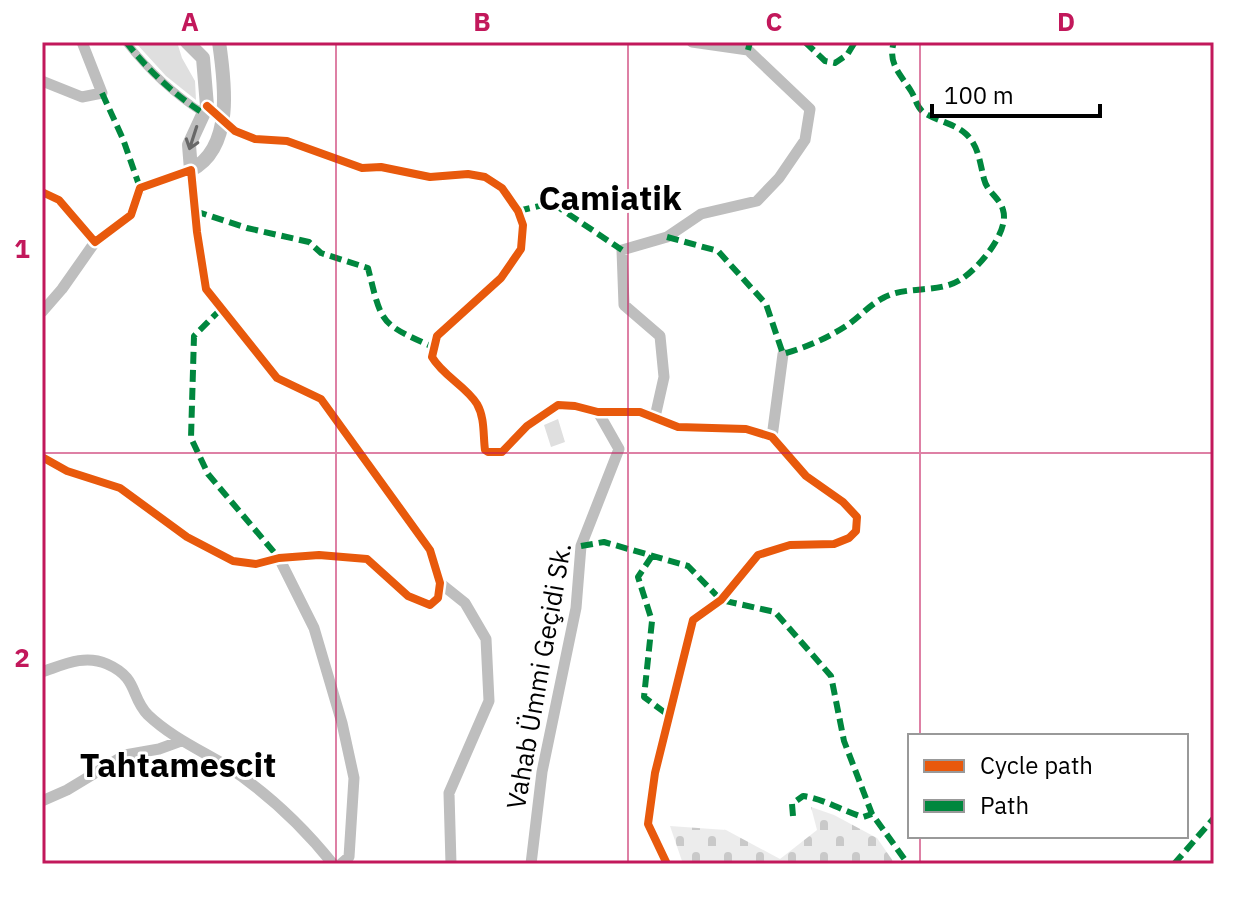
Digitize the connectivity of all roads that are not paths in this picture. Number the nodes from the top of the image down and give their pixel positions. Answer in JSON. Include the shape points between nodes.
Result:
{"nodes":[{"id":1,"x":82,"y":42,"type":"edge"},
{"id":2,"x":126,"y":42,"type":"edge"},
{"id":3,"x":187,"y":42,"type":"edge"},
{"id":4,"x":219,"y":42,"type":"edge"},
{"id":5,"x":692,"y":42,"type":"edge"},
{"id":6,"x":42,"y":81,"type":"edge"},
{"id":7,"x":205,"y":110,"type":"junction"},
{"id":8,"x":225,"y":123,"type":"junction"},
{"id":9,"x":191,"y":170,"type":"junction"},
{"id":10,"x":42,"y":192,"type":"edge"},
{"id":11,"x":95,"y":242,"type":"junction"},
{"id":12,"x":42,"y":312,"type":"edge"},
{"id":13,"x":783,"y":354,"type":"dead end"},
{"id":14,"x":598,"y":412,"type":"junction"},
{"id":15,"x":655,"y":417,"type":"junction"},
{"id":16,"x":772,"y":437,"type":"junction"},
{"id":17,"x":42,"y":457,"type":"edge"},
{"id":18,"x":279,"y":558,"type":"junction"},
{"id":19,"x":440,"y":583,"type":"junction"},
{"id":20,"x":42,"y":672,"type":"edge"},
{"id":21,"x":181,"y":741,"type":"junction"},
{"id":22,"x":42,"y":801,"type":"edge"},
{"id":23,"x":333,"y":864,"type":"edge"},
{"id":24,"x":341,"y":864,"type":"edge"},
{"id":25,"x":451,"y":864,"type":"edge"},
{"id":26,"x":531,"y":864,"type":"edge"},
{"id":27,"x":667,"y":864,"type":"edge"}],
"edges":[{"from":1,"to":6,"type":"street","via":[[102,93],[82,97]]},
{"from":2,"to":7,"type":"street","via":[[166,86]]},
{"from":3,"to":7,"type":"street","via":[[203,58]]},
{"from":4,"to":8,"type":"street"},
{"from":5,"to":15,"type":"street","via":[[748,50],[810,109],[805,140],[757,201],[701,214],[667,237],[622,250],[624,305],[660,336],[664,377]]},
{"from":7,"to":8,"type":"street"},
{"from":7,"to":9,"type":"street","one_way":true,"via":[[189,145]]},
{"from":8,"to":9,"type":"street","via":[[206,163]]},
{"from":8,"to":14,"type":"street","via":[[255,139],[287,141],[362,168],[430,177],[468,174],[494,181],[518,211],[521,249],[501,278],[437,336],[432,357],[476,403],[485,450],[492,454],[502,452],[558,405]]},
{"from":9,"to":11,"type":"street","via":[[140,188],[131,215]]},
{"from":9,"to":19,"type":"street","via":[[206,289],[277,378],[321,399],[430,550]]},
{"from":10,"to":11,"type":"street","via":[[59,200]]},
{"from":11,"to":12,"type":"street"},
{"from":13,"to":16,"type":"street"},
{"from":14,"to":15,"type":"street"},
{"from":14,"to":26,"type":"street","name":"Vahab Ümmi Geçidi Sk.","via":[[619,449],[581,546],[576,608],[542,772]]},
{"from":15,"to":16,"type":"street","via":[[678,427],[746,429]]},
{"from":16,"to":27,"type":"street","via":[[806,476],[857,517],[856,531],[834,544],[790,545],[758,555],[721,600],[693,620],[655,773],[648,824]]},
{"from":17,"to":18,"type":"street","via":[[120,488],[187,537],[233,561],[256,564]]},
{"from":18,"to":19,"type":"street","via":[[367,559],[408,596],[430,605],[438,598]]},
{"from":18,"to":24,"type":"street","via":[[314,628],[354,778],[349,857]]},
{"from":19,"to":25,"type":"street","via":[[465,603],[486,639],[489,701],[449,793]]},
{"from":20,"to":21,"type":"street","via":[[73,660],[106,663],[130,679],[145,712]]},
{"from":21,"to":22,"type":"street","via":[[125,755]]},
{"from":21,"to":23,"type":"street","via":[[271,799],[304,827]]}]}
